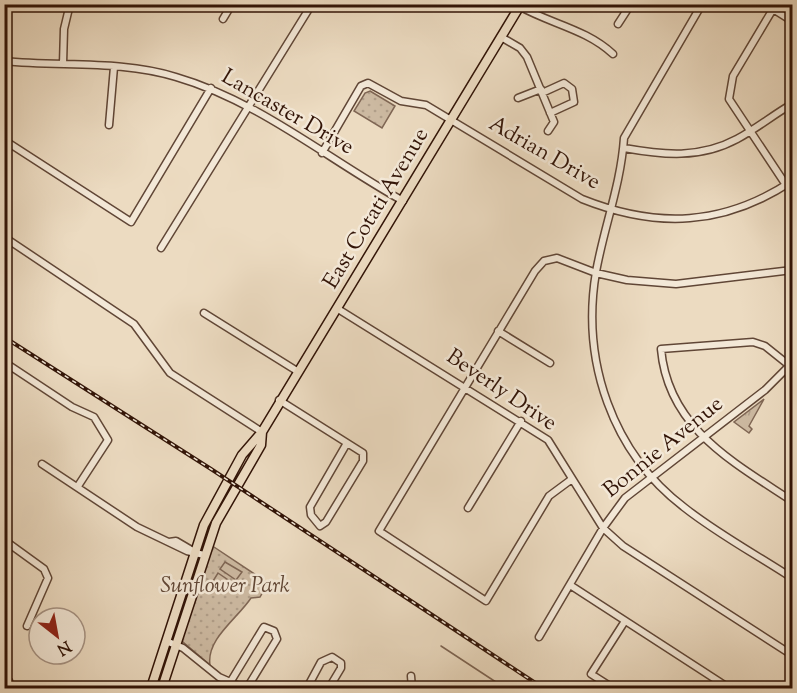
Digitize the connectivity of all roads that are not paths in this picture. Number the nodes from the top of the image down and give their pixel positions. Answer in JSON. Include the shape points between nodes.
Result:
{"nodes":[{"id":1,"x":70,"y":4,"type":"edge"},
{"id":2,"x":232,"y":4,"type":"edge"},
{"id":3,"x":312,"y":4,"type":"edge"},
{"id":4,"x":702,"y":4,"type":"edge"},
{"id":5,"x":520,"y":5,"type":"edge"},
{"id":6,"x":629,"y":5,"type":"edge"},
{"id":7,"x":775,"y":7,"type":"edge"},
{"id":8,"x":223,"y":19,"type":"dead end"},
{"id":9,"x":792,"y":21,"type":"edge"},
{"id":10,"x":618,"y":24,"type":"dead end"},
{"id":11,"x":501,"y":37,"type":"junction"},
{"id":12,"x":613,"y":54,"type":"dead end"},
{"id":13,"x":4,"y":61,"type":"edge"},
{"id":14,"x":63,"y":64,"type":"junction"},
{"id":15,"x":114,"y":67,"type":"junction"},
{"id":16,"x":211,"y":88,"type":"junction"},
{"id":17,"x":541,"y":91,"type":"junction"},
{"id":18,"x":518,"y":98,"type":"dead end"},
{"id":19,"x":792,"y":104,"type":"edge"},
{"id":20,"x":249,"y":107,"type":"junction"},
{"id":21,"x":550,"y":113,"type":"junction"},
{"id":22,"x":451,"y":121,"type":"junction"},
{"id":23,"x":109,"y":125,"type":"dead end"},
{"id":24,"x":749,"y":131,"type":"junction"},
{"id":25,"x":548,"y":132,"type":"dead end"},
{"id":26,"x":4,"y":140,"type":"edge"},
{"id":27,"x":624,"y":148,"type":"junction"},
{"id":28,"x":322,"y":153,"type":"junction"},
{"id":29,"x":789,"y":183,"type":"edge"},
{"id":30,"x":792,"y":194,"type":"edge"},
{"id":31,"x":403,"y":201,"type":"junction"},
{"id":32,"x":610,"y":210,"type":"junction"},
{"id":33,"x":4,"y":237,"type":"edge"},
{"id":34,"x":161,"y":248,"type":"dead end"},
{"id":35,"x":792,"y":270,"type":"edge"},
{"id":36,"x":596,"y":273,"type":"junction"},
{"id":37,"x":338,"y":309,"type":"junction"},
{"id":38,"x":204,"y":313,"type":"dead end"},
{"id":39,"x":498,"y":331,"type":"junction"},
{"id":40,"x":4,"y":362,"type":"edge"},
{"id":41,"x":550,"y":363,"type":"dead end"},
{"id":42,"x":791,"y":364,"type":"edge"},
{"id":43,"x":297,"y":371,"type":"junction"},
{"id":44,"x":466,"y":386,"type":"junction"},
{"id":45,"x":279,"y":400,"type":"junction"},
{"id":46,"x":521,"y":421,"type":"junction"},
{"id":47,"x":262,"y":432,"type":"junction"},
{"id":48,"x":704,"y":438,"type":"junction"},
{"id":49,"x":347,"y":443,"type":"junction"},
{"id":50,"x":42,"y":464,"type":"dead end"},
{"id":51,"x":652,"y":477,"type":"junction"},
{"id":52,"x":572,"y":479,"type":"junction"},
{"id":53,"x":78,"y":486,"type":"junction"},
{"id":54,"x":792,"y":501,"type":"edge"},
{"id":55,"x":468,"y":508,"type":"dead end"},
{"id":56,"x":603,"y":528,"type":"junction"},
{"id":57,"x":4,"y":540,"type":"edge"},
{"id":58,"x":194,"y":551,"type":"junction"},
{"id":59,"x":204,"y":555,"type":"junction"},
{"id":60,"x":792,"y":578,"type":"edge"},
{"id":61,"x":570,"y":585,"type":"junction"},
{"id":62,"x":36,"y":606,"type":"edge"},
{"id":63,"x":625,"y":621,"type":"junction"},
{"id":64,"x":539,"y":637,"type":"dead end"},
{"id":65,"x":165,"y":641,"type":"junction"},
{"id":66,"x":176,"y":644,"type":"junction"},
{"id":67,"x":792,"y":655,"type":"edge"},
{"id":68,"x":411,"y":676,"type":"dead end"},
{"id":69,"x":231,"y":681,"type":"junction"},
{"id":70,"x":717,"y":681,"type":"junction"},
{"id":71,"x":792,"y":681,"type":"edge"},
{"id":72,"x":151,"y":688,"type":"edge"},
{"id":73,"x":162,"y":688,"type":"edge"},
{"id":74,"x":245,"y":688,"type":"edge"},
{"id":75,"x":307,"y":688,"type":"edge"},
{"id":76,"x":329,"y":688,"type":"edge"},
{"id":77,"x":412,"y":688,"type":"edge"},
{"id":78,"x":613,"y":688,"type":"edge"},
{"id":79,"x":712,"y":688,"type":"edge"},
{"id":80,"x":729,"y":688,"type":"edge"},
{"id":81,"x":788,"y":688,"type":"edge"}],
"edges":[{"from":1,"to":14,"type":"street","via":[[64,29]]},
{"from":2,"to":8,"type":"street"},
{"from":3,"to":20,"type":"street"},
{"from":4,"to":27,"type":"street","via":[[629,126]]},
{"from":5,"to":11,"type":"main road","name":"East Cotati Avenue"},
{"from":5,"to":12,"type":"street","via":[[550,21],[584,32]]},
{"from":6,"to":10,"type":"street"},
{"from":7,"to":9,"type":"street"},
{"from":7,"to":24,"type":"street","via":[[729,87],[729,99]]},
{"from":11,"to":17,"type":"street","via":[[524,52]]},
{"from":11,"to":22,"type":"main road","name":"East Cotati Avenue"},
{"from":13,"to":14,"type":"street","name":"Lancaster Drive"},
{"from":14,"to":15,"type":"street","name":"Lancaster Drive"},
{"from":15,"to":16,"type":"street","name":"Lancaster Drive","via":[[157,72]]},
{"from":15,"to":23,"type":"street"},
{"from":16,"to":20,"type":"street","name":"Lancaster Drive"},
{"from":16,"to":26,"type":"street","via":[[131,222]]},
{"from":17,"to":18,"type":"street"},
{"from":17,"to":21,"type":"street"},
{"from":17,"to":21,"type":"street","via":[[564,83],[572,89],[574,102]]},
{"from":19,"to":24,"type":"street"},
{"from":20,"to":28,"type":"street","name":"Lancaster Drive"},
{"from":20,"to":34,"type":"street"},
{"from":21,"to":25,"type":"street","via":[[554,122]]},
{"from":22,"to":28,"type":"street","name":"Adrian Drive","via":[[426,105],[406,103],[372,84],[363,84]]},
{"from":22,"to":31,"type":"main road","name":"East Cotati Avenue"},
{"from":22,"to":32,"type":"street","name":"Adrian Drive","via":[[582,199]]},
{"from":24,"to":27,"type":"street","via":[[721,146],[693,154],[667,155]]},
{"from":24,"to":29,"type":"street"},
{"from":27,"to":32,"type":"street"},
{"from":28,"to":31,"type":"street","name":"Lancaster Drive"},
{"from":29,"to":30,"type":"street"},
{"from":29,"to":32,"type":"street","name":"Adrian Drive","via":[[758,201],[705,217],[645,218]]},
{"from":31,"to":37,"type":"main road","name":"East Cotati Avenue"},
{"from":32,"to":36,"type":"street"},
{"from":33,"to":47,"type":"street","via":[[134,324],[170,373]]},
{"from":35,"to":36,"type":"street","via":[[676,284]]},
{"from":36,"to":39,"type":"street","via":[[557,258],[544,261]]},
{"from":36,"to":51,"type":"street","via":[[592,324],[599,380],[617,429]]},
{"from":37,"to":43,"type":"main road","name":"East Cotati Avenue"},
{"from":37,"to":44,"type":"street","name":"Beverly Drive"},
{"from":38,"to":43,"type":"street"},
{"from":39,"to":41,"type":"street"},
{"from":39,"to":44,"type":"street"},
{"from":40,"to":53,"type":"street","via":[[94,417],[108,440]]},
{"from":42,"to":48,"type":"street","name":"Bonnie Avenue"},
{"from":42,"to":48,"type":"street","via":[[753,342],[661,349],[666,383]]},
{"from":43,"to":45,"type":"main road","name":"East Cotati Avenue"},
{"from":44,"to":46,"type":"street","name":"Beverly Drive"},
{"from":44,"to":52,"type":"street","via":[[379,531],[486,601],[549,496]]},
{"from":45,"to":47,"type":"main road","name":"East Cotati Avenue"},
{"from":45,"to":49,"type":"street"},
{"from":46,"to":52,"type":"street","name":"Beverly Drive","via":[[548,440]]},
{"from":46,"to":55,"type":"street"},
{"from":47,"to":58,"type":"main road","name":"East Cotati Avenue","via":[[242,455],[207,518]]},
{"from":47,"to":59,"type":"main road","name":"East Cotati Avenue","via":[[261,445],[220,514]]},
{"from":48,"to":51,"type":"street","name":"Bonnie Avenue"},
{"from":48,"to":54,"type":"street","via":[[720,454]]},
{"from":49,"to":49,"type":"street","via":[[363,453],[363,462],[320,526],[310,507]]},
{"from":50,"to":53,"type":"street"},
{"from":51,"to":56,"type":"street","name":"Bonnie Avenue","via":[[625,498]]},
{"from":51,"to":60,"type":"street","via":[[684,508]]},
{"from":52,"to":56,"type":"street","name":"Beverly Drive"},
{"from":53,"to":58,"type":"street","via":[[137,527]]},
{"from":56,"to":61,"type":"street","name":"Bonnie Avenue"},
{"from":56,"to":67,"type":"street","name":"Beverly Drive","via":[[623,546]]},
{"from":57,"to":62,"type":"street","via":[[44,569],[48,578]]},
{"from":58,"to":59,"type":"street"},
{"from":58,"to":65,"type":"main road","name":"East Cotati Avenue"},
{"from":59,"to":66,"type":"main road","name":"East Cotati Avenue"},
{"from":61,"to":63,"type":"street"},
{"from":61,"to":64,"type":"street","name":"Bonnie Avenue"},
{"from":63,"to":70,"type":"street"},
{"from":63,"to":78,"type":"street","via":[[591,674]]},
{"from":65,"to":66,"type":"street"},
{"from":65,"to":72,"type":"main road","name":"East Cotati Avenue"},
{"from":66,"to":69,"type":"street","via":[[202,666]]},
{"from":66,"to":73,"type":"main road","name":"East Cotati Avenue"},
{"from":68,"to":77,"type":"street"},
{"from":69,"to":74,"type":"street"},
{"from":69,"to":74,"type":"street","via":[[264,627],[274,631],[277,639]]},
{"from":70,"to":79,"type":"street"},
{"from":70,"to":80,"type":"street"},
{"from":71,"to":81,"type":"street"},
{"from":75,"to":76,"type":"street","via":[[321,662],[332,657],[341,663],[341,668]]}]}
